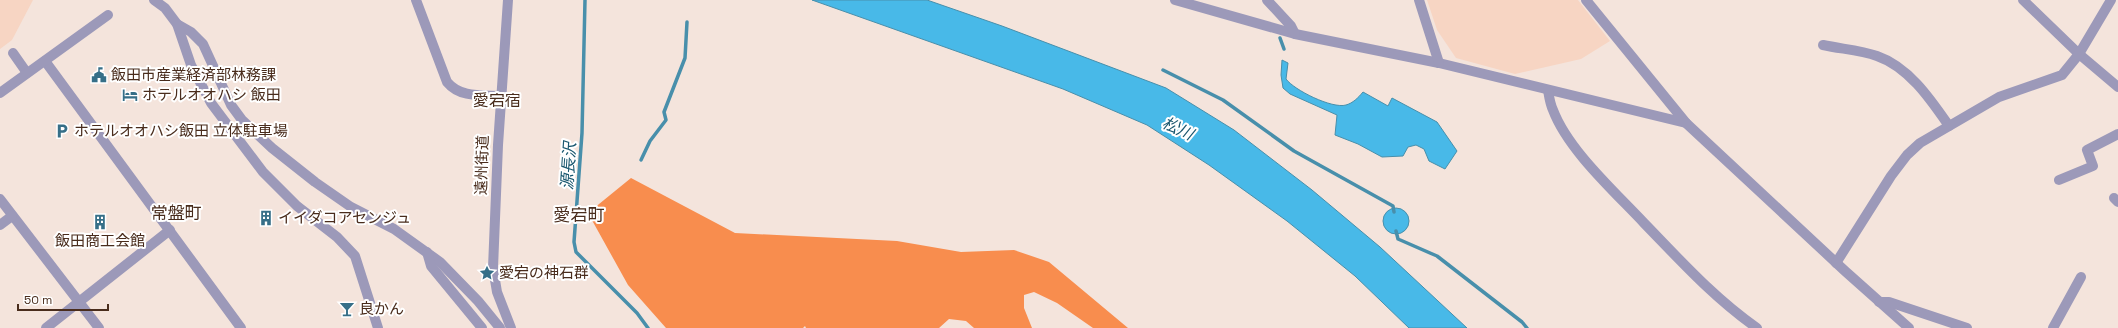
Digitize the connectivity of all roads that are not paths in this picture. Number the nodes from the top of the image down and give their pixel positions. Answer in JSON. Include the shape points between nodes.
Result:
{"nodes":[{"id":1,"x":154,"y":0,"type":"edge"},
{"id":2,"x":416,"y":0,"type":"edge"},
{"id":3,"x":508,"y":0,"type":"edge"},
{"id":4,"x":1175,"y":0,"type":"edge"},
{"id":5,"x":1268,"y":0,"type":"edge"},
{"id":6,"x":1419,"y":0,"type":"edge"},
{"id":7,"x":1586,"y":0,"type":"edge"},
{"id":8,"x":2024,"y":0,"type":"edge"},
{"id":9,"x":2111,"y":0,"type":"edge"},
{"id":10,"x":108,"y":15,"type":"dead end"},
{"id":11,"x":177,"y":24,"type":"junction"},
{"id":12,"x":1295,"y":34,"type":"junction"},
{"id":13,"x":1823,"y":46,"type":"dead end"},
{"id":14,"x":13,"y":53,"type":"dead end"},
{"id":15,"x":2079,"y":54,"type":"junction"},
{"id":16,"x":45,"y":61,"type":"junction"},
{"id":17,"x":1439,"y":63,"type":"junction"},
{"id":18,"x":27,"y":73,"type":"junction"},
{"id":19,"x":2118,"y":87,"type":"edge"},
{"id":20,"x":1548,"y":90,"type":"junction"},
{"id":21,"x":0,"y":93,"type":"edge"},
{"id":22,"x":500,"y":96,"type":"junction"},
{"id":23,"x":1686,"y":122,"type":"junction"},
{"id":24,"x":1949,"y":126,"type":"junction"},
{"id":25,"x":2118,"y":134,"type":"edge"},
{"id":26,"x":2059,"y":180,"type":"dead end"},
{"id":27,"x":0,"y":199,"type":"edge"},
{"id":28,"x":12,"y":216,"type":"junction"},
{"id":29,"x":0,"y":225,"type":"edge"},
{"id":30,"x":170,"y":230,"type":"junction"},
{"id":31,"x":427,"y":252,"type":"junction"},
{"id":32,"x":1836,"y":263,"type":"junction"},
{"id":33,"x":2081,"y":277,"type":"dead end"},
{"id":34,"x":80,"y":301,"type":"junction"},
{"id":35,"x":1879,"y":302,"type":"junction"},
{"id":36,"x":46,"y":328,"type":"edge"},
{"id":37,"x":99,"y":328,"type":"edge"},
{"id":38,"x":242,"y":328,"type":"edge"},
{"id":39,"x":378,"y":328,"type":"edge"},
{"id":40,"x":482,"y":328,"type":"edge"},
{"id":41,"x":500,"y":328,"type":"edge"},
{"id":42,"x":510,"y":328,"type":"edge"},
{"id":43,"x":1757,"y":328,"type":"edge"},
{"id":44,"x":1909,"y":328,"type":"edge"},
{"id":45,"x":1967,"y":328,"type":"edge"},
{"id":46,"x":2053,"y":328,"type":"edge"}],
"edges":[{"from":1,"to":11,"type":"street","via":[[165,8]]},
{"from":2,"to":22,"type":"street","via":[[451,87],[465,94]]},
{"from":3,"to":22,"type":"street","name":"遠州街道"},
{"from":4,"to":12,"type":"street"},
{"from":5,"to":12,"type":"street"},
{"from":6,"to":17,"type":"street"},
{"from":7,"to":23,"type":"street"},
{"from":8,"to":15,"type":"street"},
{"from":9,"to":15,"type":"street"},
{"from":10,"to":16,"type":"street"},
{"from":11,"to":31,"type":"street","via":[[191,32],[203,44],[231,105],[247,125],[272,148],[351,207],[394,228]]},
{"from":11,"to":39,"type":"street","via":[[191,65],[211,103],[263,172],[297,206],[337,237],[355,256]]},
{"from":12,"to":17,"type":"street"},
{"from":13,"to":24,"type":"street","via":[[1868,54],[1890,62],[1926,94]]},
{"from":14,"to":18,"type":"street"},
{"from":15,"to":19,"type":"street"},
{"from":15,"to":24,"type":"street","via":[[2062,75],[1999,97]]},
{"from":16,"to":18,"type":"street"},
{"from":16,"to":30,"type":"street"},
{"from":17,"to":20,"type":"street"},
{"from":18,"to":21,"type":"street"},
{"from":20,"to":23,"type":"street"},
{"from":20,"to":43,"type":"street","via":[[1553,111],[1569,138],[1590,165],[1699,280],[1720,300]]},
{"from":22,"to":42,"type":"street","name":"遠州街道","via":[[493,268],[497,292]]},
{"from":23,"to":32,"type":"street"},
{"from":24,"to":32,"type":"street","via":[[1920,143],[1907,156],[1891,176]]},
{"from":25,"to":26,"type":"street","via":[[2087,150],[2093,166]]},
{"from":27,"to":28,"type":"street"},
{"from":28,"to":29,"type":"street"},
{"from":28,"to":34,"type":"street"},
{"from":30,"to":34,"type":"street"},
{"from":30,"to":38,"type":"street"},
{"from":31,"to":40,"type":"street","via":[[431,266]]},
{"from":31,"to":41,"type":"street","via":[[478,301]]},
{"from":32,"to":35,"type":"street"},
{"from":33,"to":46,"type":"street"},
{"from":34,"to":36,"type":"street"},
{"from":34,"to":37,"type":"street"},
{"from":35,"to":44,"type":"street"},
{"from":35,"to":45,"type":"street","via":[[1889,302]]}]}
